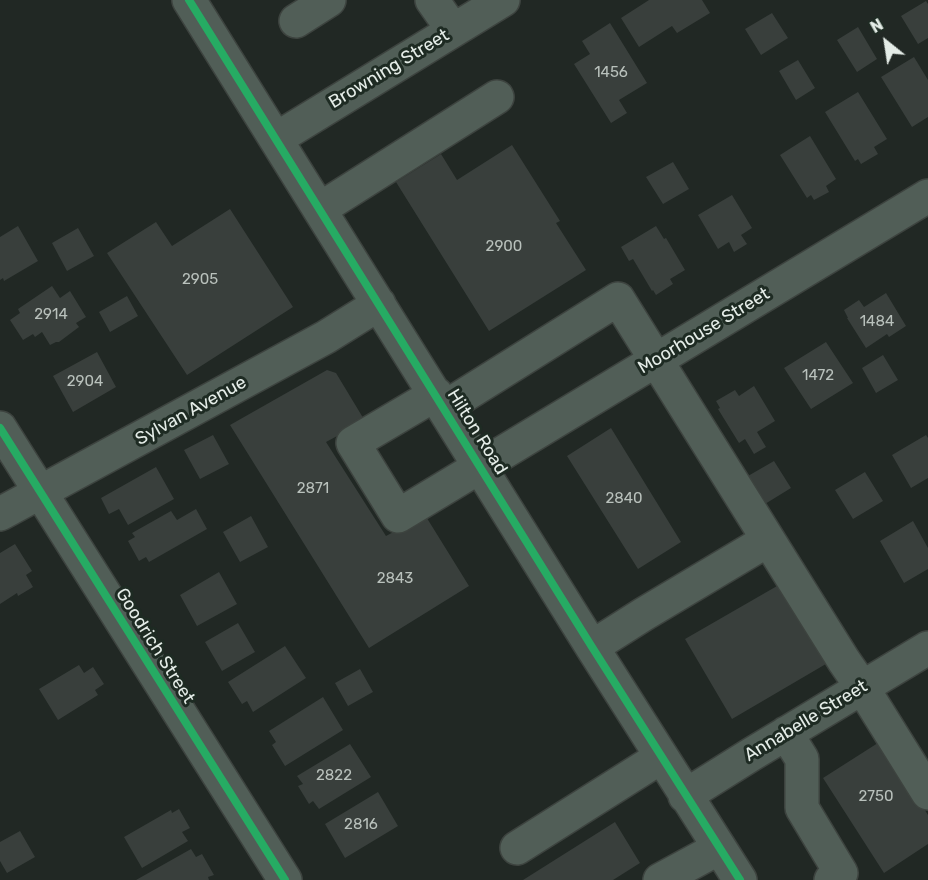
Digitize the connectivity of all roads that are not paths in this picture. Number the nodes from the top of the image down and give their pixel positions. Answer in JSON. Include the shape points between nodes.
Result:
{"nodes":[{"id":1,"x":189,"y":0,"type":"edge"},
{"id":2,"x":329,"y":0,"type":"edge"},
{"id":3,"x":432,"y":0,"type":"edge"},
{"id":4,"x":503,"y":0,"type":"edge"},
{"id":5,"x":296,"y":21,"type":"dead end"},
{"id":6,"x":453,"y":30,"type":"junction"},
{"id":7,"x":497,"y":97,"type":"dead end"},
{"id":8,"x":276,"y":139,"type":"junction"},
{"id":9,"x":928,"y":196,"type":"edge"},
{"id":10,"x":320,"y":209,"type":"junction"},
{"id":11,"x":379,"y":304,"type":"junction"},
{"id":12,"x":655,"y":361,"type":"junction"},
{"id":13,"x":440,"y":401,"type":"junction"},
{"id":14,"x":0,"y":428,"type":"edge"},
{"id":15,"x":480,"y":466,"type":"junction"},
{"id":16,"x":40,"y":492,"type":"junction"},
{"id":17,"x":0,"y":514,"type":"edge"},
{"id":18,"x":768,"y":540,"type":"junction"},
{"id":19,"x":592,"y":647,"type":"junction"},
{"id":20,"x":928,"y":648,"type":"edge"},
{"id":21,"x":862,"y":687,"type":"junction"},
{"id":22,"x":786,"y":734,"type":"junction"},
{"id":23,"x":661,"y":757,"type":"junction"},
{"id":24,"x":928,"y":793,"type":"edge"},
{"id":25,"x":685,"y":796,"type":"junction"},
{"id":26,"x":517,"y":848,"type":"dead end"},
{"id":27,"x":719,"y":848,"type":"junction"},
{"id":28,"x":285,"y":880,"type":"edge"},
{"id":29,"x":660,"y":880,"type":"edge"},
{"id":30,"x":740,"y":880,"type":"edge"},
{"id":31,"x":831,"y":880,"type":"edge"}],
"edges":[{"from":1,"to":8,"type":"street","name":"Hilton Road"},
{"from":2,"to":5,"type":"street"},
{"from":3,"to":6,"type":"street"},
{"from":4,"to":6,"type":"street","name":"Browning Street"},
{"from":6,"to":8,"type":"street","name":"Browning Street"},
{"from":7,"to":10,"type":"street"},
{"from":8,"to":10,"type":"street","name":"Hilton Road"},
{"from":9,"to":12,"type":"street","name":"Moorhouse Street"},
{"from":10,"to":11,"type":"street","name":"Hilton Road"},
{"from":11,"to":13,"type":"street","name":"Hilton Road"},
{"from":11,"to":16,"type":"street","name":"Sylvan Avenue","via":[[326,337]]},
{"from":12,"to":13,"type":"street","via":[[618,299]]},
{"from":12,"to":15,"type":"street","name":"Moorhouse Street"},
{"from":12,"to":18,"type":"street"},
{"from":13,"to":15,"type":"street","name":"Hilton Road"},
{"from":13,"to":15,"type":"street","name":"Moorhouse Street","via":[[353,443],[398,516]]},
{"from":14,"to":16,"type":"street","name":"Goodrich Street"},
{"from":15,"to":19,"type":"street","name":"Hilton Road"},
{"from":16,"to":17,"type":"street","name":"Sylvan Avenue"},
{"from":16,"to":28,"type":"street","name":"Goodrich Street"},
{"from":18,"to":19,"type":"street"},
{"from":18,"to":21,"type":"street"},
{"from":19,"to":23,"type":"street","name":"Hilton Road"},
{"from":20,"to":21,"type":"street","name":"Annabelle Street"},
{"from":21,"to":22,"type":"street","name":"Annabelle Street"},
{"from":21,"to":24,"type":"street"},
{"from":22,"to":25,"type":"street","name":"Annabelle Street"},
{"from":22,"to":31,"type":"street","via":[[802,759],[802,808],[841,873]]},
{"from":23,"to":25,"type":"street","name":"Hilton Road"},
{"from":23,"to":26,"type":"street"},
{"from":25,"to":27,"type":"street","name":"Hilton Road"},
{"from":27,"to":29,"type":"street"},
{"from":27,"to":30,"type":"street","name":"Hilton Road"}]}
